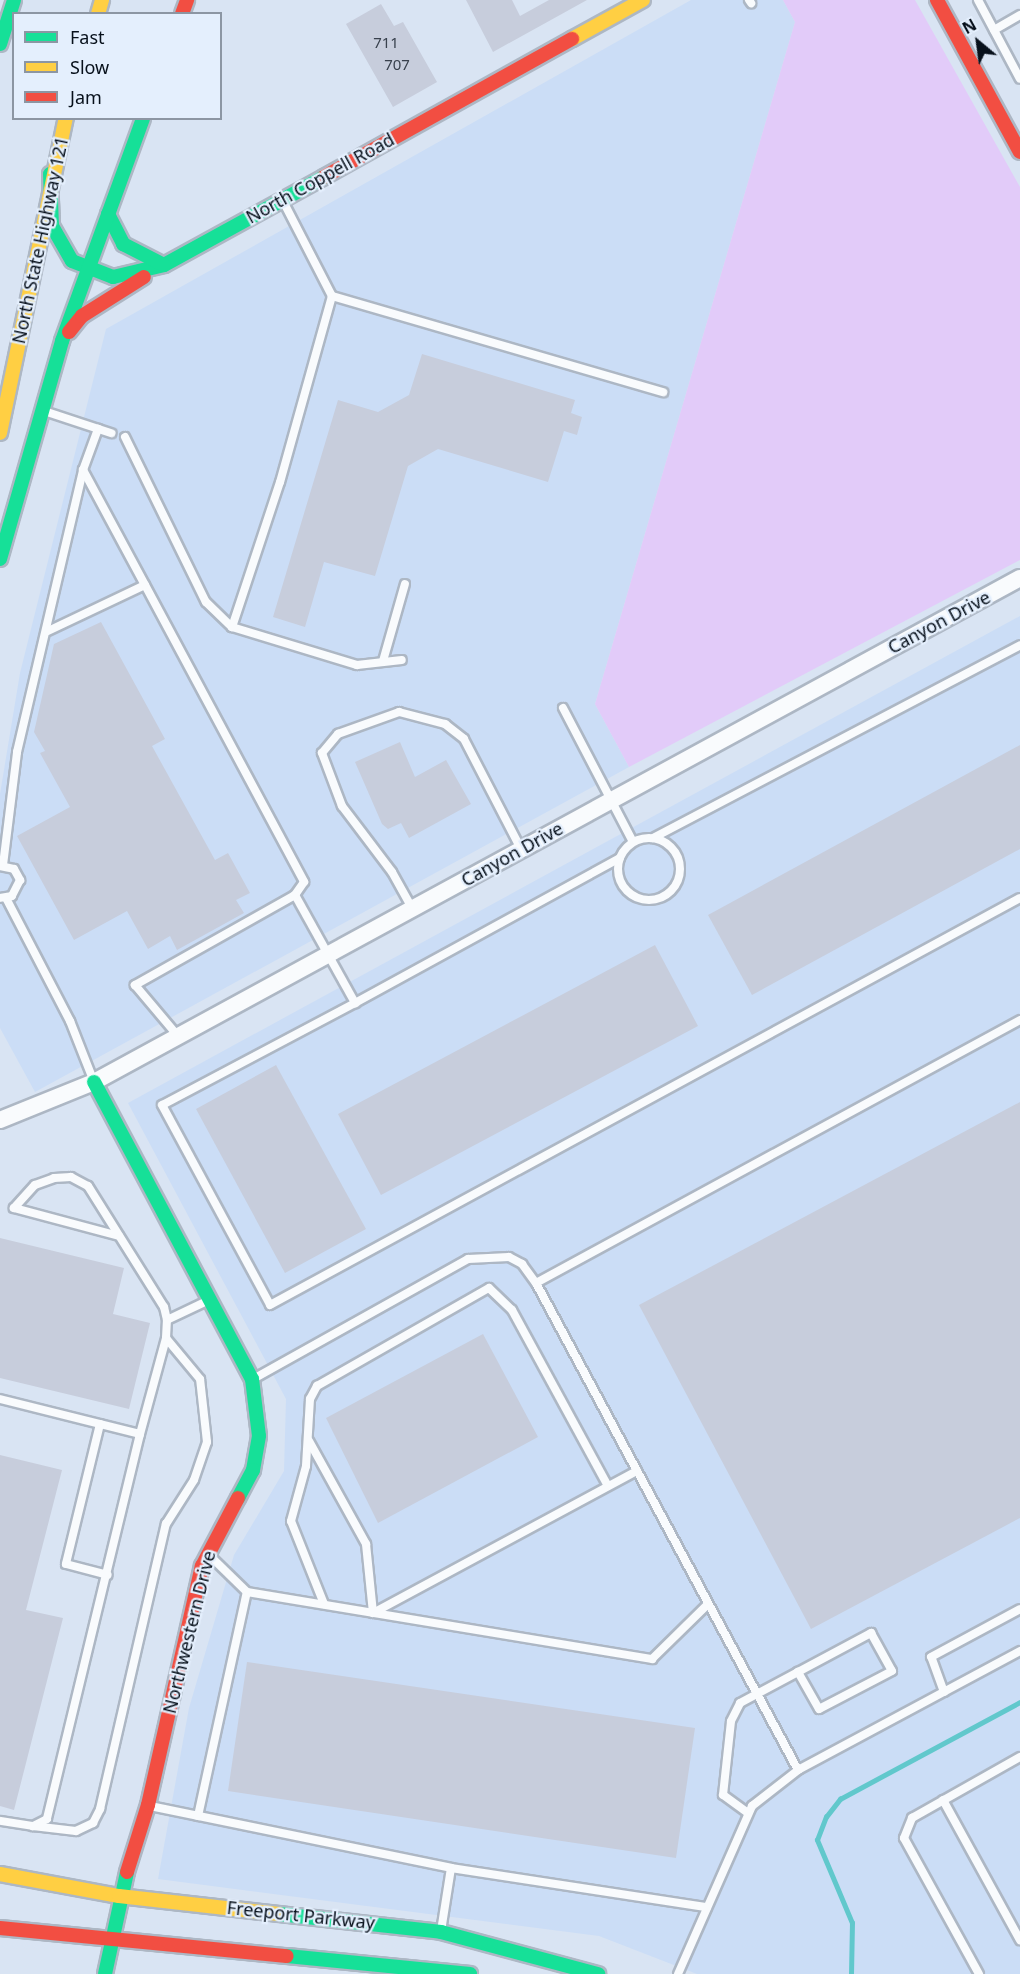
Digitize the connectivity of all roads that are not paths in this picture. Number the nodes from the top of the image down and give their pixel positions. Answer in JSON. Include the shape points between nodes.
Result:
{"nodes":[{"id":1,"x":14,"y":0,"type":"edge"},
{"id":2,"x":643,"y":0,"type":"edge"},
{"id":3,"x":937,"y":0,"type":"edge"},
{"id":4,"x":978,"y":0,"type":"edge"},
{"id":5,"x":1020,"y":15,"type":"edge"},
{"id":6,"x":994,"y":30,"type":"junction"},
{"id":7,"x":0,"y":44,"type":"edge"},
{"id":8,"x":1020,"y":79,"type":"edge"},
{"id":9,"x":65,"y":120,"type":"edge"},
{"id":10,"x":142,"y":120,"type":"edge"},
{"id":11,"x":1014,"y":126,"type":"edge"},
{"id":12,"x":1020,"y":152,"type":"edge"},
{"id":13,"x":50,"y":174,"type":"junction"},
{"id":14,"x":282,"y":200,"type":"junction"},
{"id":15,"x":108,"y":214,"type":"junction"},
{"id":16,"x":164,"y":265,"type":"junction"},
{"id":17,"x":88,"y":271,"type":"junction"},
{"id":18,"x":332,"y":296,"type":"junction"},
{"id":19,"x":62,"y":341,"type":"junction"},
{"id":20,"x":663,"y":392,"type":"dead end"},
{"id":21,"x":40,"y":410,"type":"junction"},
{"id":22,"x":98,"y":429,"type":"junction"},
{"id":23,"x":0,"y":433,"type":"edge"},
{"id":24,"x":111,"y":433,"type":"dead end"},
{"id":25,"x":125,"y":437,"type":"dead end"},
{"id":26,"x":83,"y":470,"type":"junction"},
{"id":27,"x":0,"y":559,"type":"edge"},
{"id":28,"x":1020,"y":578,"type":"edge"},
{"id":29,"x":405,"y":584,"type":"dead end"},
{"id":30,"x":146,"y":585,"type":"junction"},
{"id":31,"x":232,"y":627,"type":"junction"},
{"id":32,"x":48,"y":631,"type":"junction"},
{"id":33,"x":1020,"y":645,"type":"edge"},
{"id":34,"x":402,"y":660,"type":"dead end"},
{"id":35,"x":383,"y":661,"type":"junction"},
{"id":36,"x":564,"y":708,"type":"dead end"},
{"id":37,"x":609,"y":801,"type":"junction"},
{"id":38,"x":653,"y":838,"type":"junction"},
{"id":39,"x":633,"y":842,"type":"junction"},
{"id":40,"x":521,"y":849,"type":"junction"},
{"id":41,"x":620,"y":858,"type":"junction"},
{"id":42,"x":1,"y":865,"type":"edge"},
{"id":43,"x":295,"y":896,"type":"junction"},
{"id":44,"x":3,"y":898,"type":"edge"},
{"id":45,"x":1020,"y":898,"type":"edge"},
{"id":46,"x":412,"y":908,"type":"junction"},
{"id":47,"x":327,"y":955,"type":"junction"},
{"id":48,"x":355,"y":1003,"type":"junction"},
{"id":49,"x":1020,"y":1020,"type":"edge"},
{"id":50,"x":178,"y":1036,"type":"junction"},
{"id":51,"x":94,"y":1082,"type":"junction"},
{"id":52,"x":0,"y":1120,"type":"edge"},
{"id":53,"x":119,"y":1236,"type":"junction"},
{"id":54,"x":537,"y":1283,"type":"junction"},
{"id":55,"x":210,"y":1300,"type":"junction"},
{"id":56,"x":167,"y":1320,"type":"junction"},
{"id":57,"x":166,"y":1338,"type":"junction"},
{"id":58,"x":252,"y":1379,"type":"junction"},
{"id":59,"x":0,"y":1399,"type":"edge"},
{"id":60,"x":100,"y":1424,"type":"junction"},
{"id":61,"x":140,"y":1434,"type":"junction"},
{"id":62,"x":309,"y":1441,"type":"junction"},
{"id":63,"x":637,"y":1471,"type":"junction"},
{"id":64,"x":608,"y":1486,"type":"junction"},
{"id":65,"x":207,"y":1553,"type":"junction"},
{"id":66,"x":108,"y":1575,"type":"junction"},
{"id":67,"x":247,"y":1592,"type":"junction"},
{"id":68,"x":324,"y":1604,"type":"junction"},
{"id":69,"x":708,"y":1604,"type":"junction"},
{"id":70,"x":1020,"y":1609,"type":"edge"},
{"id":71,"x":373,"y":1613,"type":"junction"},
{"id":72,"x":1020,"y":1651,"type":"edge"},
{"id":73,"x":798,"y":1672,"type":"junction"},
{"id":74,"x":944,"y":1692,"type":"junction"},
{"id":75,"x":756,"y":1693,"type":"junction"},
{"id":76,"x":1020,"y":1757,"type":"edge"},
{"id":77,"x":798,"y":1770,"type":"junction"},
{"id":78,"x":943,"y":1800,"type":"junction"},
{"id":79,"x":148,"y":1805,"type":"junction"},
{"id":80,"x":748,"y":1813,"type":"junction"},
{"id":81,"x":198,"y":1816,"type":"junction"},
{"id":82,"x":0,"y":1821,"type":"edge"},
{"id":83,"x":33,"y":1826,"type":"junction"},
{"id":84,"x":451,"y":1868,"type":"junction"},
{"id":85,"x":0,"y":1875,"type":"edge"},
{"id":86,"x":119,"y":1896,"type":"junction"},
{"id":87,"x":707,"y":1907,"type":"junction"},
{"id":88,"x":0,"y":1928,"type":"edge"},
{"id":89,"x":441,"y":1932,"type":"junction"},
{"id":90,"x":1020,"y":1940,"type":"edge"},
{"id":91,"x":111,"y":1941,"type":"junction"},
{"id":92,"x":376,"y":1969,"type":"edge"},
{"id":93,"x":105,"y":1974,"type":"edge"},
{"id":94,"x":470,"y":1974,"type":"edge"},
{"id":95,"x":598,"y":1974,"type":"edge"},
{"id":96,"x":678,"y":1974,"type":"edge"},
{"id":97,"x":979,"y":1974,"type":"edge"}],
"edges":[{"from":1,"to":7,"type":"main road"},
{"from":2,"to":14,"type":"main road","name":"North Coppell Road"},
{"from":3,"to":11,"type":"main road"},
{"from":4,"to":6,"type":"lane"},
{"from":5,"to":6,"type":"lane"},
{"from":6,"to":8,"type":"lane"},
{"from":9,"to":13,"type":"main road","name":"North State Highway 121"},
{"from":10,"to":15,"type":"main road"},
{"from":11,"to":12,"type":"main road"},
{"from":13,"to":17,"type":"main road","via":[[52,226],[62,249]]},
{"from":13,"to":23,"type":"main road","name":"North State Highway 121"},
{"from":14,"to":16,"type":"main road","name":"North Coppell Road"},
{"from":14,"to":18,"type":"lane"},
{"from":15,"to":16,"type":"main road","via":[[123,244]]},
{"from":15,"to":17,"type":"main road"},
{"from":16,"to":17,"type":"main road","name":"North Coppell Road","via":[[113,277]]},
{"from":16,"to":19,"type":"main road","via":[[82,316]]},
{"from":17,"to":19,"type":"main road"},
{"from":18,"to":20,"type":"lane"},
{"from":18,"to":31,"type":"lane","via":[[280,482]]},
{"from":19,"to":21,"type":"main road"},
{"from":21,"to":22,"type":"lane"},
{"from":21,"to":27,"type":"main road"},
{"from":22,"to":24,"type":"lane"},
{"from":22,"to":26,"type":"lane"},
{"from":25,"to":31,"type":"lane","via":[[206,602]]},
{"from":26,"to":30,"type":"lane"},
{"from":26,"to":32,"type":"lane"},
{"from":28,"to":37,"type":"street","name":"Canyon Drive"},
{"from":29,"to":35,"type":"lane"},
{"from":30,"to":32,"type":"lane"},
{"from":30,"to":43,"type":"lane","via":[[304,882]]},
{"from":31,"to":35,"type":"lane","via":[[357,664]]},
{"from":32,"to":42,"type":"lane","via":[[17,752]]},
{"from":33,"to":38,"type":"lane"},
{"from":34,"to":35,"type":"lane"},
{"from":36,"to":37,"type":"lane"},
{"from":37,"to":39,"type":"lane"},
{"from":37,"to":40,"type":"street","name":"Canyon Drive"},
{"from":38,"to":39,"type":"lane"},
{"from":38,"to":41,"type":"lane","via":[[671,847],[680,865],[676,884],[661,897],[631,894],[619,878]]},
{"from":39,"to":41,"type":"lane"},
{"from":40,"to":46,"type":"street","name":"Canyon Drive"},
{"from":40,"to":46,"type":"lane","via":[[464,739],[445,724],[399,712],[338,734],[322,753],[342,806],[393,872]]},
{"from":41,"to":48,"type":"lane"},
{"from":42,"to":44,"type":"lane","via":[[14,869],[20,880],[16,892]]},
{"from":43,"to":47,"type":"lane"},
{"from":43,"to":50,"type":"lane","via":[[135,985]]},
{"from":44,"to":51,"type":"lane","via":[[70,1021]]},
{"from":45,"to":48,"type":"lane","via":[[270,1305],[162,1105]]},
{"from":46,"to":47,"type":"street","name":"Canyon Drive"},
{"from":47,"to":48,"type":"lane"},
{"from":47,"to":50,"type":"street","name":"Canyon Drive"},
{"from":49,"to":54,"type":"lane"},
{"from":50,"to":51,"type":"street","name":"Canyon Drive"},
{"from":51,"to":52,"type":"street","name":"Canyon Drive"},
{"from":51,"to":55,"type":"main road","name":"Northwestern Drive"},
{"from":53,"to":53,"type":"lane","via":[[88,1186],[71,1177],[35,1185],[15,1208]]},
{"from":53,"to":56,"type":"lane"},
{"from":54,"to":58,"type":"lane","via":[[522,1264],[509,1257],[468,1258]]},
{"from":54,"to":63,"type":"lane"},
{"from":55,"to":56,"type":"lane"},
{"from":55,"to":58,"type":"main road","name":"Northwestern Drive"},
{"from":56,"to":57,"type":"lane"},
{"from":57,"to":61,"type":"lane"},
{"from":57,"to":83,"type":"lane","via":[[200,1379],[207,1442],[194,1480],[166,1524],[100,1809],[93,1823],[76,1831]]},
{"from":58,"to":65,"type":"main road","name":"Northwestern Drive","via":[[259,1436],[253,1470]]},
{"from":59,"to":60,"type":"lane"},
{"from":60,"to":61,"type":"lane"},
{"from":60,"to":66,"type":"lane","via":[[66,1564]]},
{"from":61,"to":66,"type":"lane"},
{"from":62,"to":64,"type":"lane","via":[[310,1399],[317,1386],[489,1288],[512,1310]]},
{"from":62,"to":68,"type":"lane","via":[[291,1521]]},
{"from":62,"to":71,"type":"lane","via":[[366,1544]]},
{"from":63,"to":64,"type":"lane"},
{"from":63,"to":69,"type":"lane"},
{"from":64,"to":71,"type":"lane"},
{"from":65,"to":67,"type":"lane"},
{"from":65,"to":79,"type":"main road","name":"Northwestern Drive"},
{"from":66,"to":83,"type":"lane","via":[[47,1819]]},
{"from":67,"to":68,"type":"lane"},
{"from":67,"to":81,"type":"lane"},
{"from":68,"to":71,"type":"lane"},
{"from":69,"to":71,"type":"lane","via":[[652,1659]]},
{"from":69,"to":75,"type":"lane"},
{"from":70,"to":74,"type":"lane","via":[[931,1657]]},
{"from":72,"to":74,"type":"lane"},
{"from":73,"to":73,"type":"lane","via":[[871,1633],[892,1671],[819,1709]]},
{"from":73,"to":75,"type":"lane"},
{"from":74,"to":77,"type":"lane"},
{"from":75,"to":77,"type":"lane"},
{"from":75,"to":80,"type":"lane","via":[[740,1703],[731,1721],[723,1795]]},
{"from":76,"to":78,"type":"lane"},
{"from":77,"to":80,"type":"lane","via":[[759,1796]]},
{"from":78,"to":90,"type":"lane"},
{"from":78,"to":97,"type":"lane","via":[[912,1818],[904,1838]]},
{"from":79,"to":81,"type":"lane"},
{"from":79,"to":86,"type":"main road","name":"Northwestern Drive"},
{"from":80,"to":87,"type":"lane"},
{"from":81,"to":84,"type":"lane"},
{"from":82,"to":83,"type":"lane"},
{"from":84,"to":87,"type":"lane"},
{"from":84,"to":89,"type":"lane"},
{"from":85,"to":86,"type":"main road","name":"Freeport Parkway"},
{"from":86,"to":89,"type":"main road","name":"Freeport Parkway"},
{"from":86,"to":91,"type":"main road","name":"Northwestern Drive"},
{"from":87,"to":96,"type":"lane"},
{"from":88,"to":91,"type":"main road"},
{"from":89,"to":95,"type":"main road","name":"Freeport Parkway"},
{"from":91,"to":92,"type":"main road"},
{"from":91,"to":93,"type":"main road","name":"Northwestern Drive"},
{"from":92,"to":94,"type":"main road"}]}
